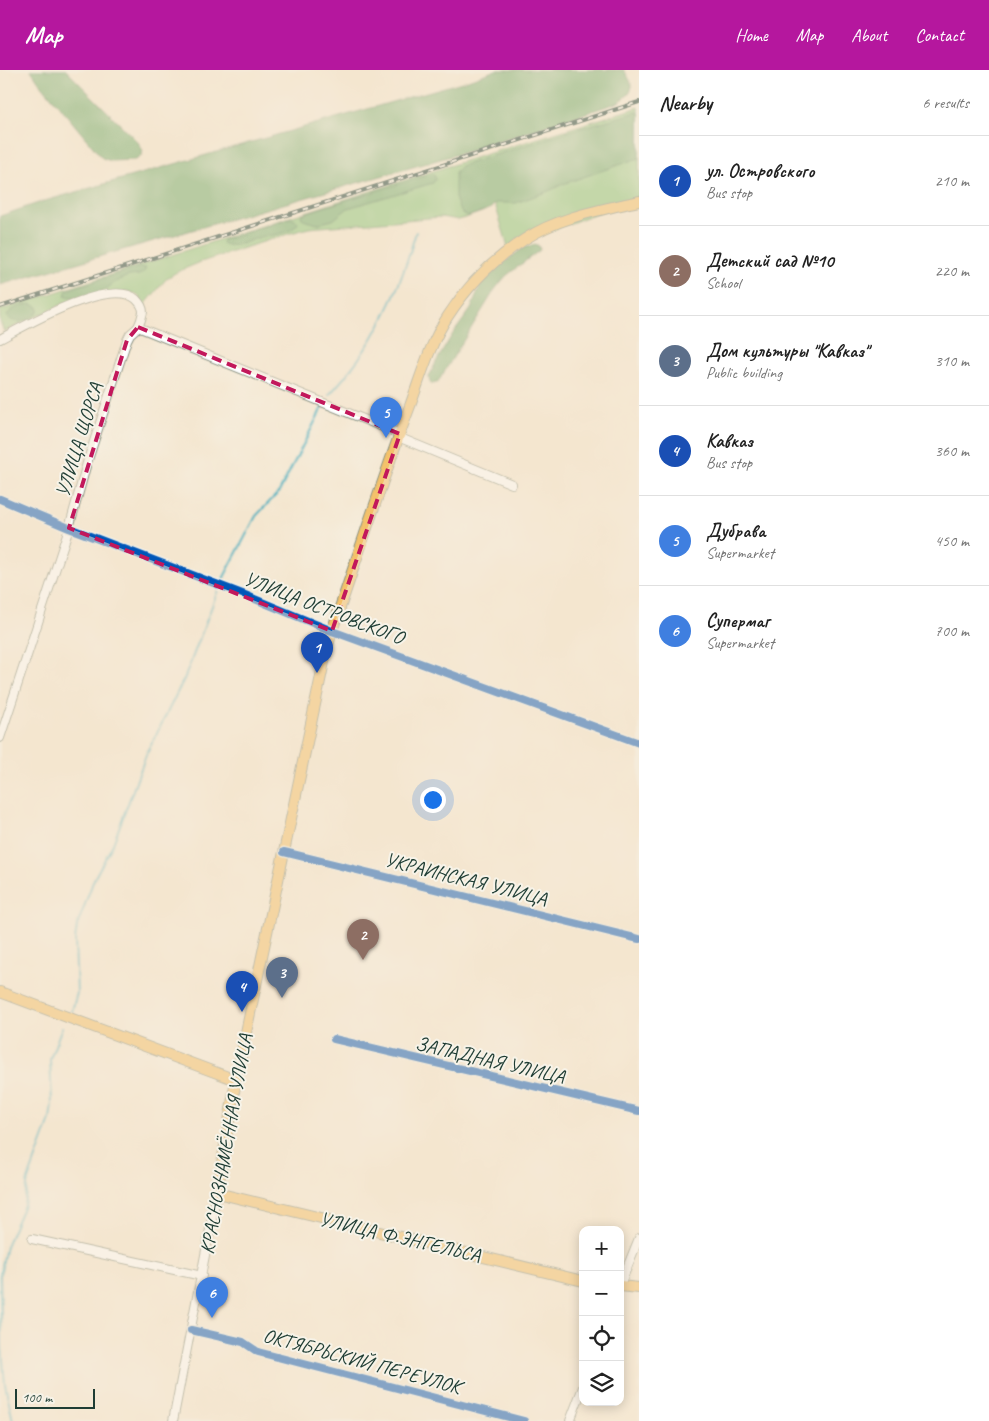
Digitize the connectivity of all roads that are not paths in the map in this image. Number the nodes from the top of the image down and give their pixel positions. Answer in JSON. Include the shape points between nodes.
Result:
{"nodes":[{"id":1,"x":639,"y":202,"type":"edge"},
{"id":2,"x":138,"y":327,"type":"junction"},
{"id":3,"x":0,"y":339,"type":"edge"},
{"id":4,"x":399,"y":435,"type":"junction"},
{"id":5,"x":512,"y":484,"type":"dead end"},
{"id":6,"x":0,"y":499,"type":"edge"},
{"id":7,"x":69,"y":528,"type":"junction"},
{"id":8,"x":332,"y":631,"type":"junction"},
{"id":9,"x":0,"y":738,"type":"edge"},
{"id":10,"x":639,"y":742,"type":"edge"},
{"id":11,"x":284,"y":852,"type":"junction"},
{"id":12,"x":639,"y":939,"type":"edge"},
{"id":13,"x":0,"y":992,"type":"edge"},
{"id":14,"x":334,"y":1040,"type":"dead end"},
{"id":15,"x":236,"y":1080,"type":"junction"},
{"id":16,"x":639,"y":1111,"type":"edge"},
{"id":17,"x":217,"y":1193,"type":"junction"},
{"id":18,"x":639,"y":1238,"type":"edge"},
{"id":19,"x":32,"y":1239,"type":"dead end"},
{"id":20,"x":202,"y":1276,"type":"junction"},
{"id":21,"x":624,"y":1276,"type":"edge"},
{"id":22,"x":579,"y":1280,"type":"edge"},
{"id":23,"x":624,"y":1286,"type":"edge"},
{"id":24,"x":639,"y":1288,"type":"edge"},
{"id":25,"x":191,"y":1330,"type":"junction"},
{"id":26,"x":579,"y":1397,"type":"edge"},
{"id":27,"x":173,"y":1421,"type":"edge"},
{"id":28,"x":524,"y":1421,"type":"edge"},
{"id":29,"x":570,"y":1421,"type":"edge"}],
"edges":[{"from":1,"to":4,"type":"main road","name":"КРАСНОЗНАМЁННАЯ УЛИЦА","via":[[546,228],[526,238],[484,271],[448,316]]},
{"from":2,"to":3,"type":"street","via":[[142,312],[138,301],[128,295],[113,294],[57,309]]},
{"from":2,"to":4,"type":"street"},
{"from":2,"to":7,"type":"street","name":"УЛИЦА ЩОРСА","via":[[127,340]]},
{"from":4,"to":5,"type":"street"},
{"from":4,"to":8,"type":"main road","name":"КРАСНОЗНАМЁННАЯ УЛИЦА"},
{"from":6,"to":7,"type":"street","name":"УЛИЦА ОСТРОВСКОГО"},
{"from":7,"to":8,"type":"street","name":"УЛИЦА ОСТРОВСКОГО"},
{"from":7,"to":9,"type":"street","name":"УЛИЦА ЩОРСА"},
{"from":8,"to":10,"type":"street","name":"УЛИЦА ОСТРОВСКОГО"},
{"from":8,"to":11,"type":"main road","name":"КРАСНОЗНАМЁННАЯ УЛИЦА"},
{"from":11,"to":12,"type":"street","name":"УКРАИНСКАЯ УЛИЦА"},
{"from":11,"to":15,"type":"main road","name":"КРАСНОЗНАМЁННАЯ УЛИЦА"},
{"from":13,"to":15,"type":"main road"},
{"from":14,"to":16,"type":"street","name":"ЗАПАДНАЯ УЛИЦА"},
{"from":15,"to":17,"type":"main road","name":"КРАСНОЗНАМЁННАЯ УЛИЦА"},
{"from":17,"to":20,"type":"street","name":"КРАСНОЗНАМЁННАЯ УЛИЦА"},
{"from":17,"to":22,"type":"main road","name":"УЛИЦА Ф.ЭНГЕЛЬСА"},
{"from":18,"to":21,"type":"street"},
{"from":19,"to":20,"type":"street"},
{"from":20,"to":25,"type":"street","name":"КРАСНОЗНАМЁННАЯ УЛИЦА"},
{"from":23,"to":24,"type":"main road"},
{"from":25,"to":27,"type":"street","name":"КРАСНОЗНАМЁННАЯ УЛИЦА"},
{"from":25,"to":28,"type":"street","name":"ОКТЯБРЬСКИЙ ПЕРЕУЛОК","via":[[243,1342],[258,1352]]},
{"from":26,"to":29,"type":"street"}]}
